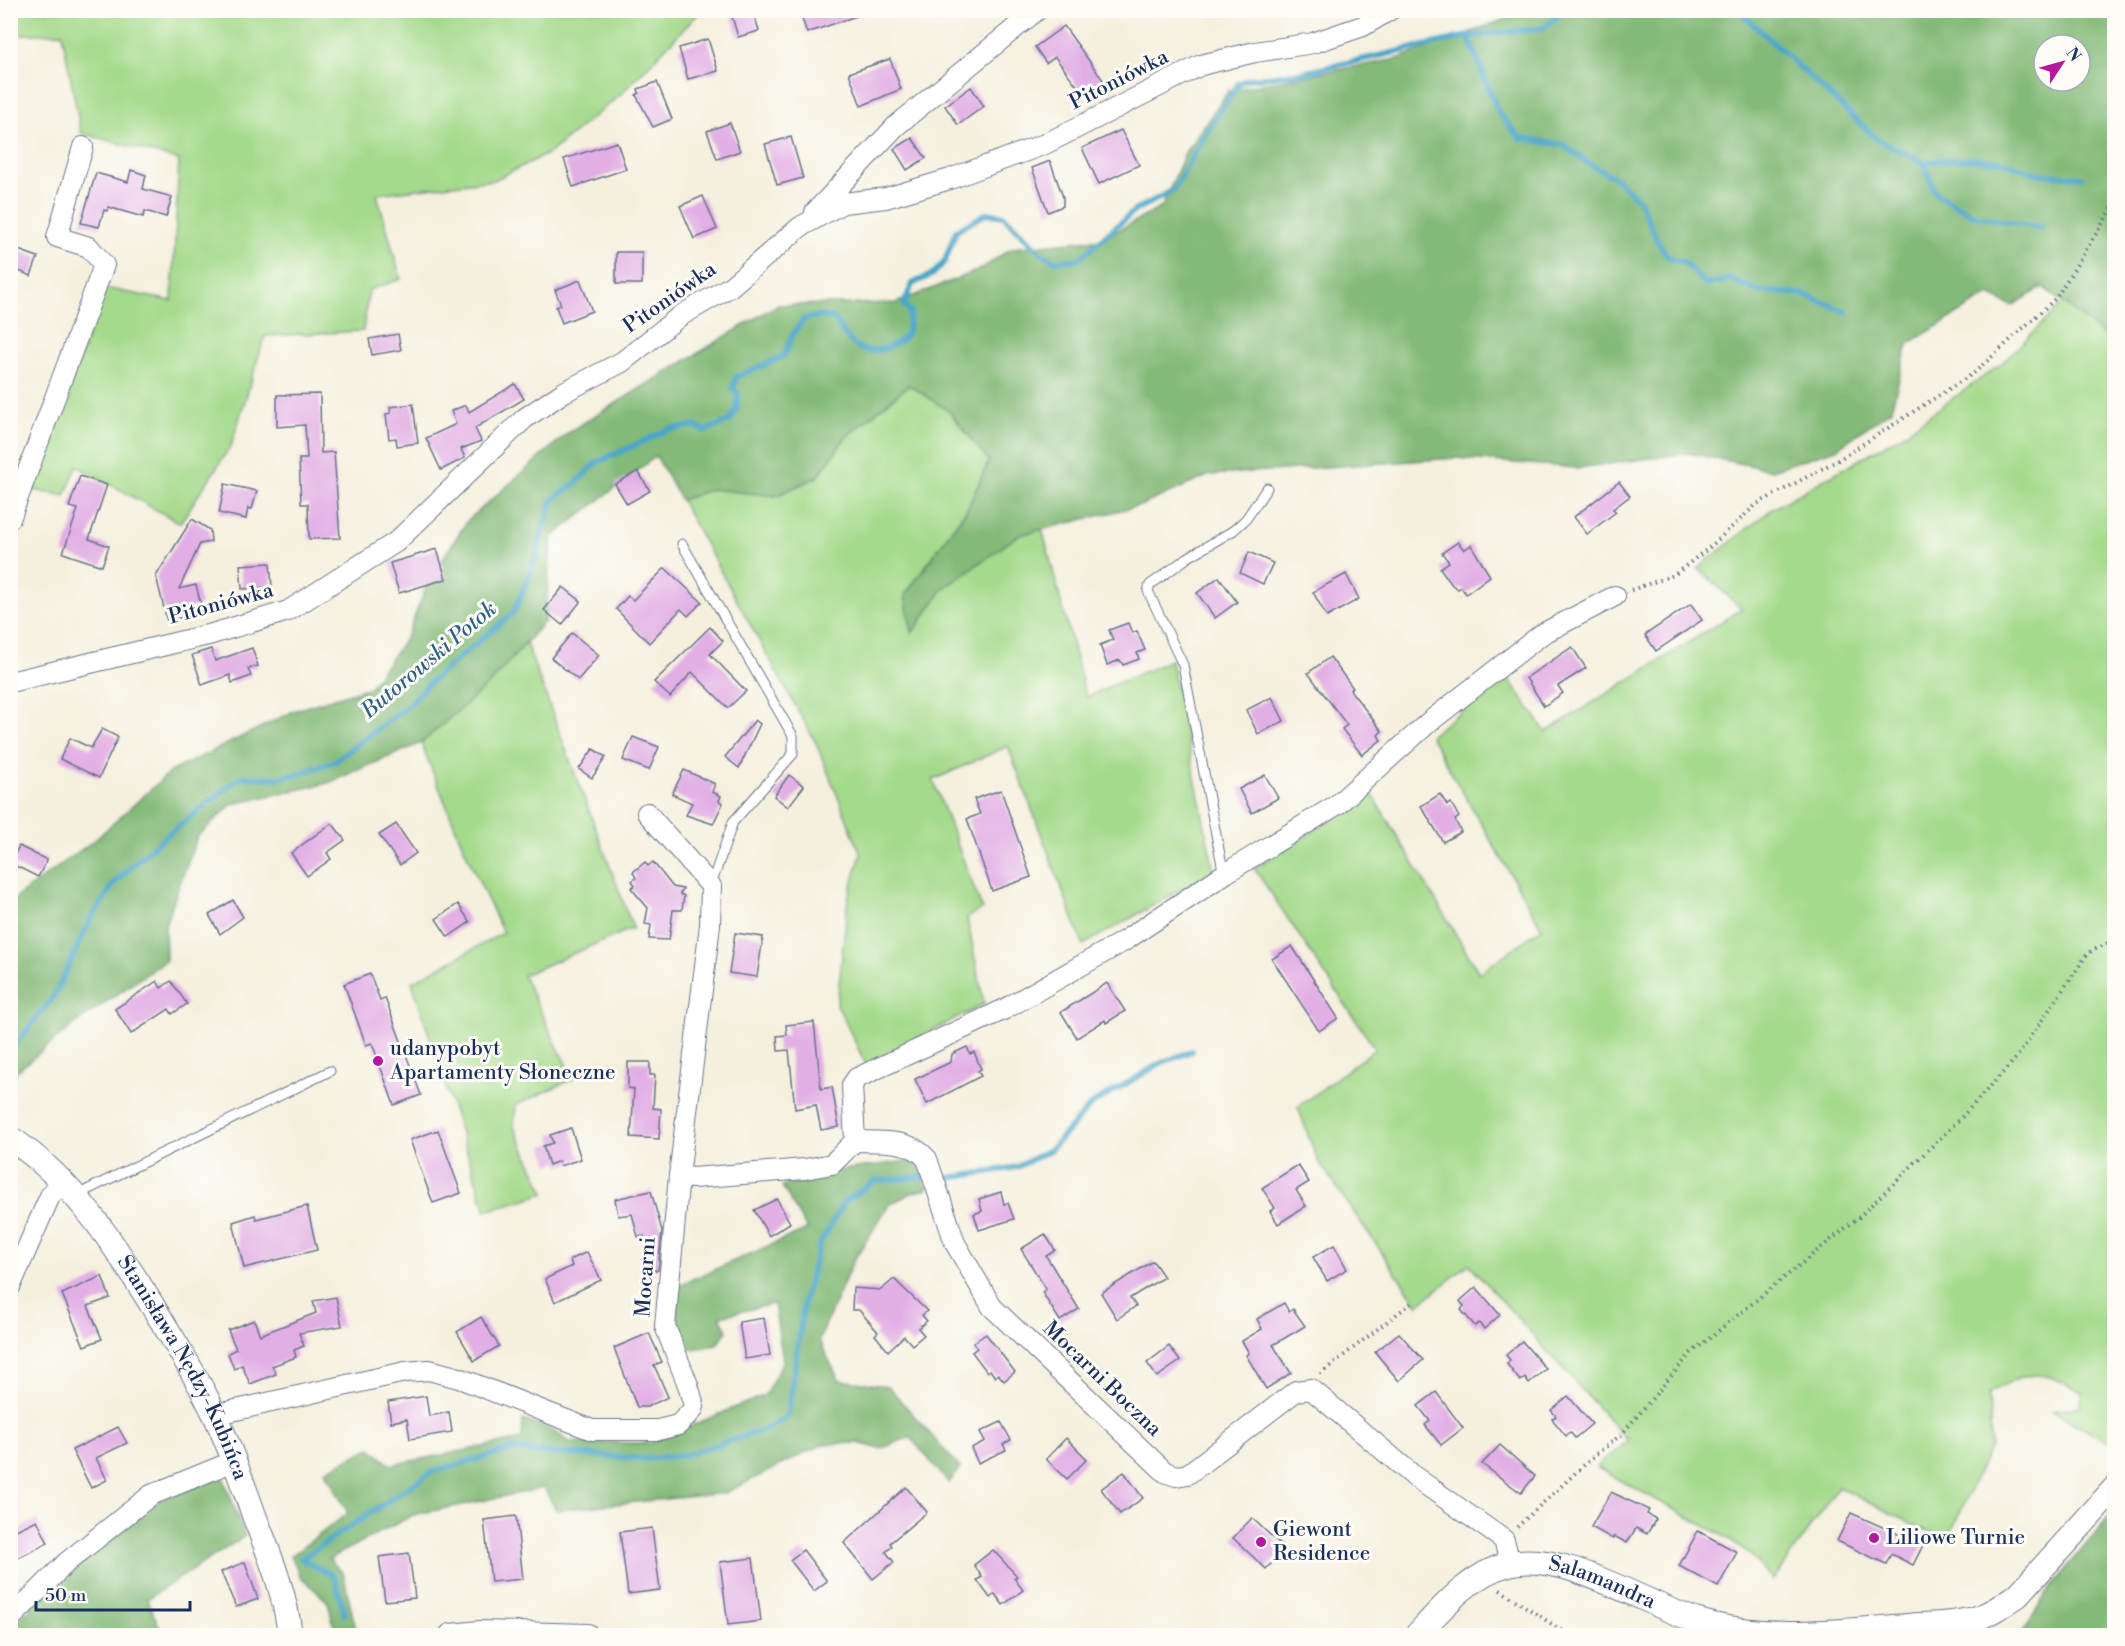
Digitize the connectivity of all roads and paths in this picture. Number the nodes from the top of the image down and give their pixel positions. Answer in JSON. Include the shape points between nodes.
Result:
{"nodes":[{"id":1,"x":1037,"y":10,"type":"edge"},
{"id":2,"x":1390,"y":10,"type":"edge"},
{"id":3,"x":83,"y":147,"type":"dead end"},
{"id":4,"x":2115,"y":205,"type":"edge"},
{"id":5,"x":800,"y":227,"type":"junction"},
{"id":6,"x":1267,"y":488,"type":"dead end"},
{"id":7,"x":10,"y":519,"type":"edge"},
{"id":8,"x":682,"y":544,"type":"dead end"},
{"id":9,"x":1615,"y":596,"type":"joint"},
{"id":10,"x":10,"y":682,"type":"edge"},
{"id":11,"x":647,"y":813,"type":"dead end"},
{"id":12,"x":1226,"y":873,"type":"junction"},
{"id":13,"x":711,"y":886,"type":"junction"},
{"id":14,"x":2115,"y":940,"type":"edge"},
{"id":15,"x":330,"y":1071,"type":"dead end"},
{"id":16,"x":10,"y":1138,"type":"edge"},
{"id":17,"x":855,"y":1141,"type":"junction"},
{"id":18,"x":679,"y":1176,"type":"junction"},
{"id":19,"x":70,"y":1190,"type":"junction"},
{"id":20,"x":10,"y":1287,"type":"edge"},
{"id":21,"x":1411,"y":1303,"type":"dead end"},
{"id":22,"x":1314,"y":1390,"type":"junction"},
{"id":23,"x":216,"y":1416,"type":"junction"},
{"id":24,"x":234,"y":1461,"type":"junction"},
{"id":25,"x":2115,"y":1489,"type":"edge"},
{"id":26,"x":1504,"y":1540,"type":"junction"},
{"id":27,"x":1510,"y":1563,"type":"junction"},
{"id":28,"x":1487,"y":1573,"type":"junction"},
{"id":29,"x":10,"y":1619,"type":"edge"},
{"id":30,"x":290,"y":1635,"type":"edge"},
{"id":31,"x":451,"y":1635,"type":"edge"},
{"id":32,"x":587,"y":1635,"type":"edge"},
{"id":33,"x":1416,"y":1635,"type":"edge"},
{"id":34,"x":1570,"y":1635,"type":"edge"}],
"edges":[{"from":1,"to":5,"type":"street","via":[[896,126]]},
{"from":2,"to":5,"type":"street","name":"Pitoniówka","via":[[1364,26],[1313,43],[1201,65],[1045,144],[950,180],[886,198],[843,203]]},
{"from":3,"to":7,"type":"street","via":[[57,237],[89,247],[104,265]]},
{"from":4,"to":9,"type":"path","via":[[2056,298],[1974,373],[1838,460],[1757,504],[1674,575]]},
{"from":5,"to":10,"type":"street","name":"Pitoniówka","via":[[730,287],[680,315],[622,362],[564,392],[525,418],[396,542],[288,611],[212,634]]},
{"from":6,"to":12,"type":"lane","via":[[1234,530],[1187,558],[1150,585],[1148,591],[1183,665]]},
{"from":8,"to":13,"type":"lane","via":[[793,736],[793,754],[733,822]]},
{"from":9,"to":12,"type":"street","via":[[1542,634],[1428,723],[1338,804]]},
{"from":11,"to":13,"type":"street"},
{"from":12,"to":17,"type":"street","via":[[1124,941],[1005,1009],[857,1078],[852,1085]]},
{"from":13,"to":18,"type":"street","name":"Mocarni","via":[[710,925]]},
{"from":14,"to":26,"type":"path","via":[[2088,952],[2017,1057],[1961,1118],[1859,1217],[1691,1353],[1621,1435]]},
{"from":15,"to":19,"type":"lane","via":[[87,1190]]},
{"from":16,"to":19,"type":"street","name":"Stanisława Nędzy-Kubińca"},
{"from":17,"to":18,"type":"street","via":[[832,1164],[693,1178]]},
{"from":17,"to":22,"type":"street","name":"Mocarni Boczna","via":[[900,1143],[918,1149],[927,1159],[955,1243],[992,1307],[1165,1472],[1176,1476],[1188,1474],[1296,1391]]},
{"from":18,"to":23,"type":"street","name":"Mocarni","via":[[665,1326],[694,1406],[678,1425],[658,1430],[592,1430],[429,1370],[394,1374]]},
{"from":19,"to":20,"type":"street","via":[[50,1196]]},
{"from":19,"to":23,"type":"street","name":"Stanisława Nędzy-Kubińca","via":[[134,1276]]},
{"from":21,"to":22,"type":"path","via":[[1319,1375]]},
{"from":22,"to":26,"type":"street","via":[[1415,1477]]},
{"from":23,"to":24,"type":"street","name":"Stanisława Nędzy-Kubińca"},
{"from":24,"to":29,"type":"street","via":[[152,1495],[67,1562]]},
{"from":24,"to":30,"type":"street","name":"Stanisława Nędzy-Kubińca","via":[[281,1592]]},
{"from":25,"to":27,"type":"street","name":"Salamandra","via":[[2018,1594],[1999,1608],[1964,1621],[1872,1629],[1751,1631],[1697,1620],[1565,1567],[1542,1562]]},
{"from":26,"to":27,"type":"street"},
{"from":27,"to":28,"type":"street","name":"Salamandra"},
{"from":28,"to":33,"type":"street","name":"Salamandra","via":[[1460,1591]]},
{"from":28,"to":34,"type":"path","via":[[1498,1589]]},
{"from":31,"to":32,"type":"street"}]}
